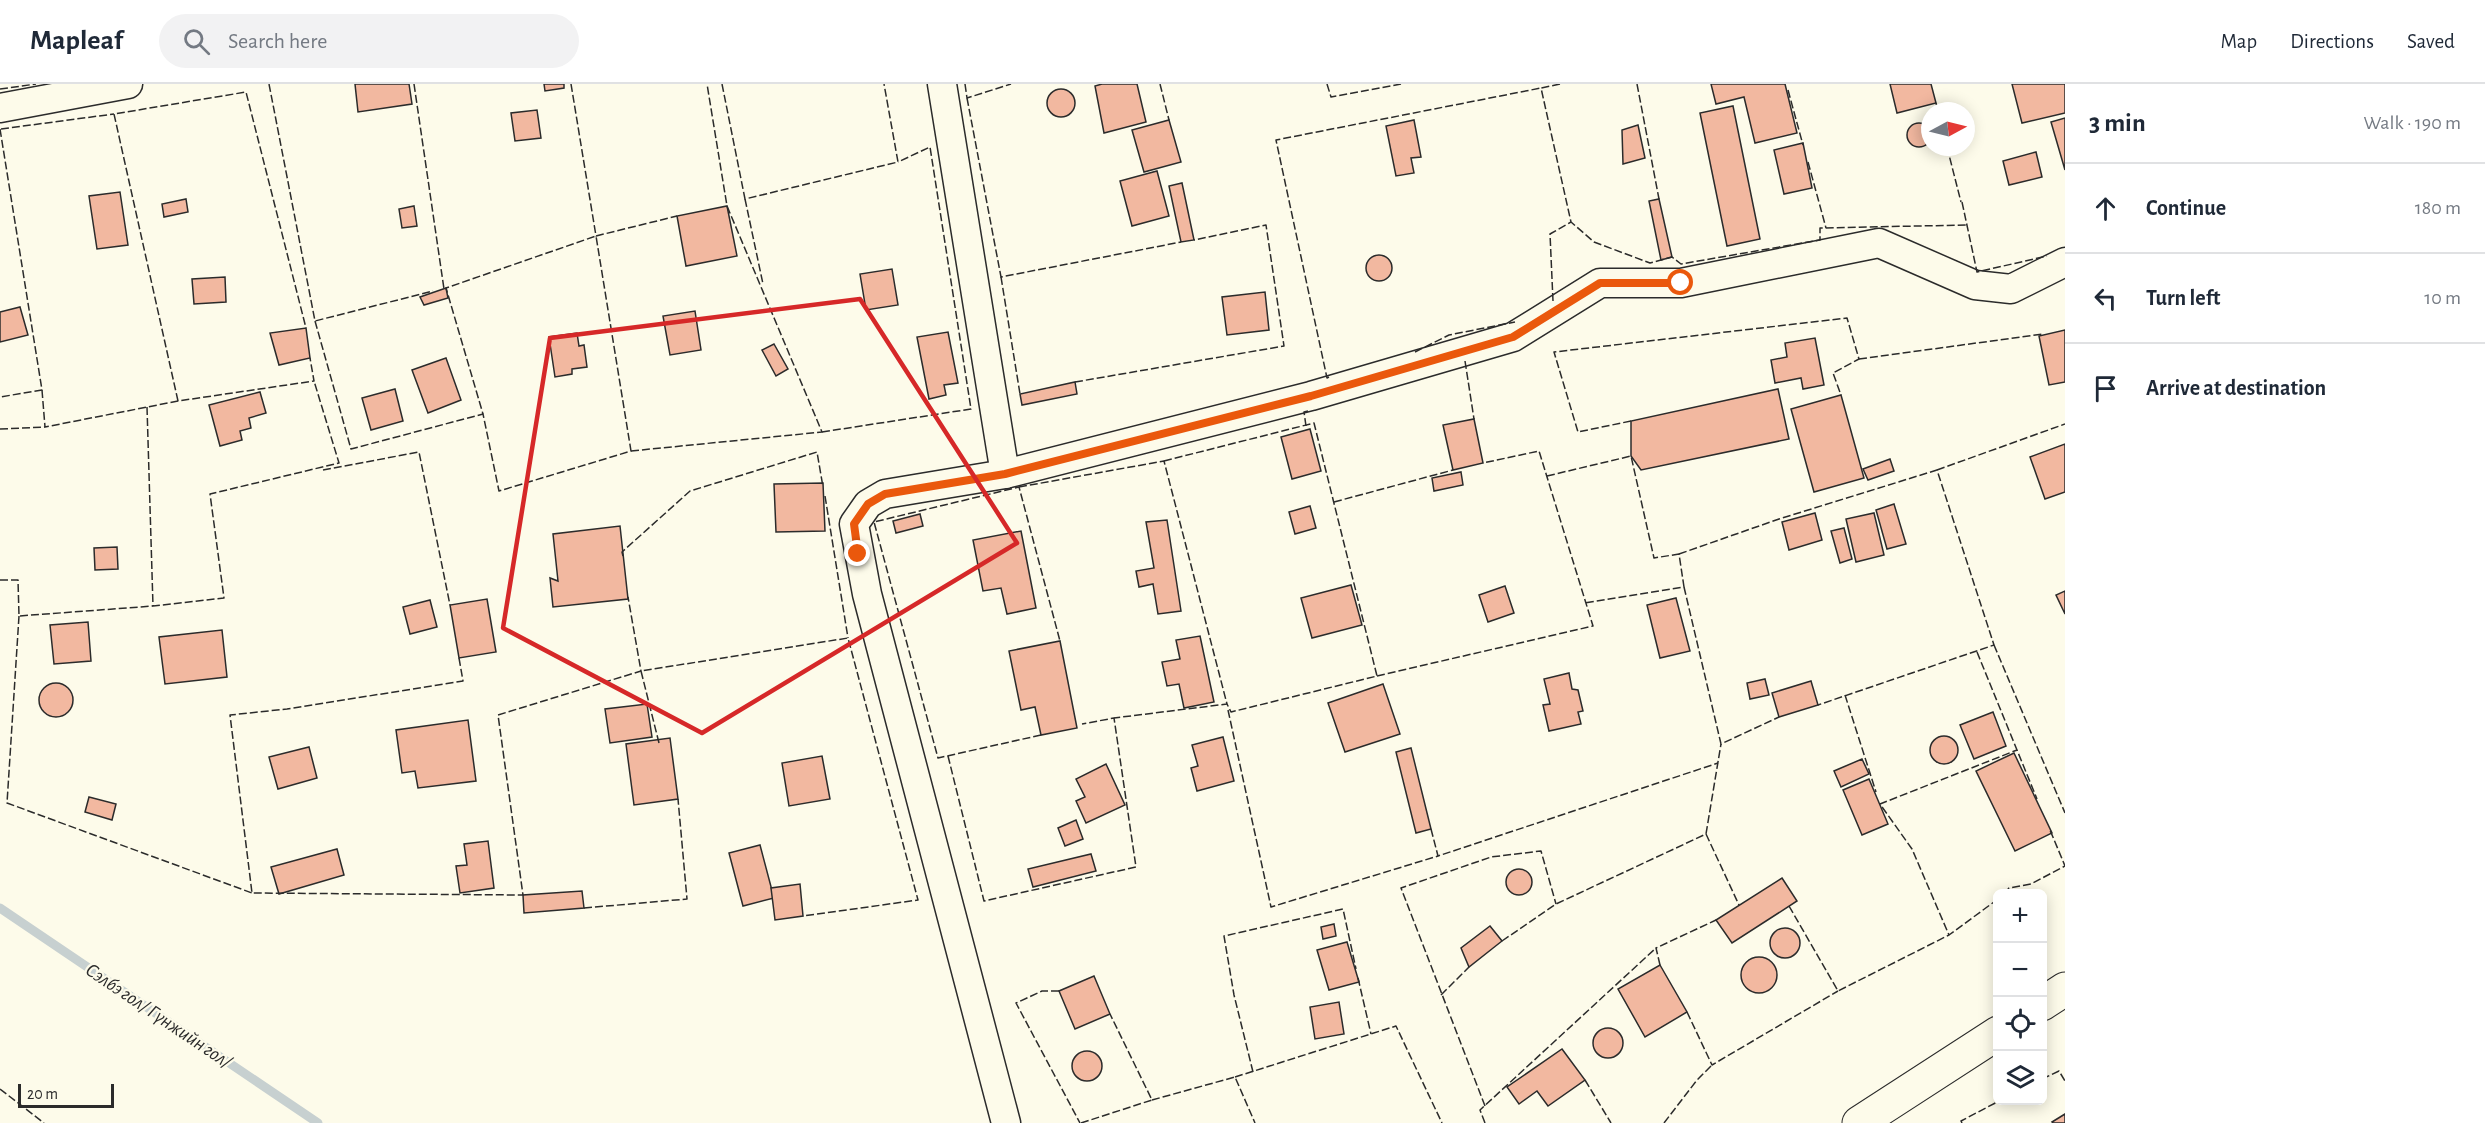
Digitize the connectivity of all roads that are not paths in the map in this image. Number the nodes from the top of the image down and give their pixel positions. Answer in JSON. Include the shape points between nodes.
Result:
{"nodes":[{"id":1,"x":128,"y":84,"type":"edge"},
{"id":2,"x":942,"y":84,"type":"edge"},
{"id":3,"x":0,"y":108,"type":"edge"},
{"id":4,"x":2065,"y":262,"type":"edge"},
{"id":5,"x":1005,"y":474,"type":"junction"},
{"id":6,"x":2065,"y":989,"type":"edge"},
{"id":7,"x":2047,"y":1001,"type":"edge"},
{"id":8,"x":1993,"y":1036,"type":"edge"},
{"id":9,"x":1006,"y":1123,"type":"edge"},
{"id":10,"x":1858,"y":1123,"type":"edge"}],
"edges":[{"from":1,"to":3,"type":"street"},
{"from":2,"to":5,"type":"street"},
{"from":4,"to":5,"type":"street","via":[[2011,289],[1974,285],[1879,243],[1681,283],[1600,283],[1513,337],[1311,396]]},
{"from":5,"to":9,"type":"street","via":[[885,494],[868,504],[854,524],[867,594]]},
{"from":6,"to":7,"type":"main road"},
{"from":8,"to":10,"type":"main road"}]}
